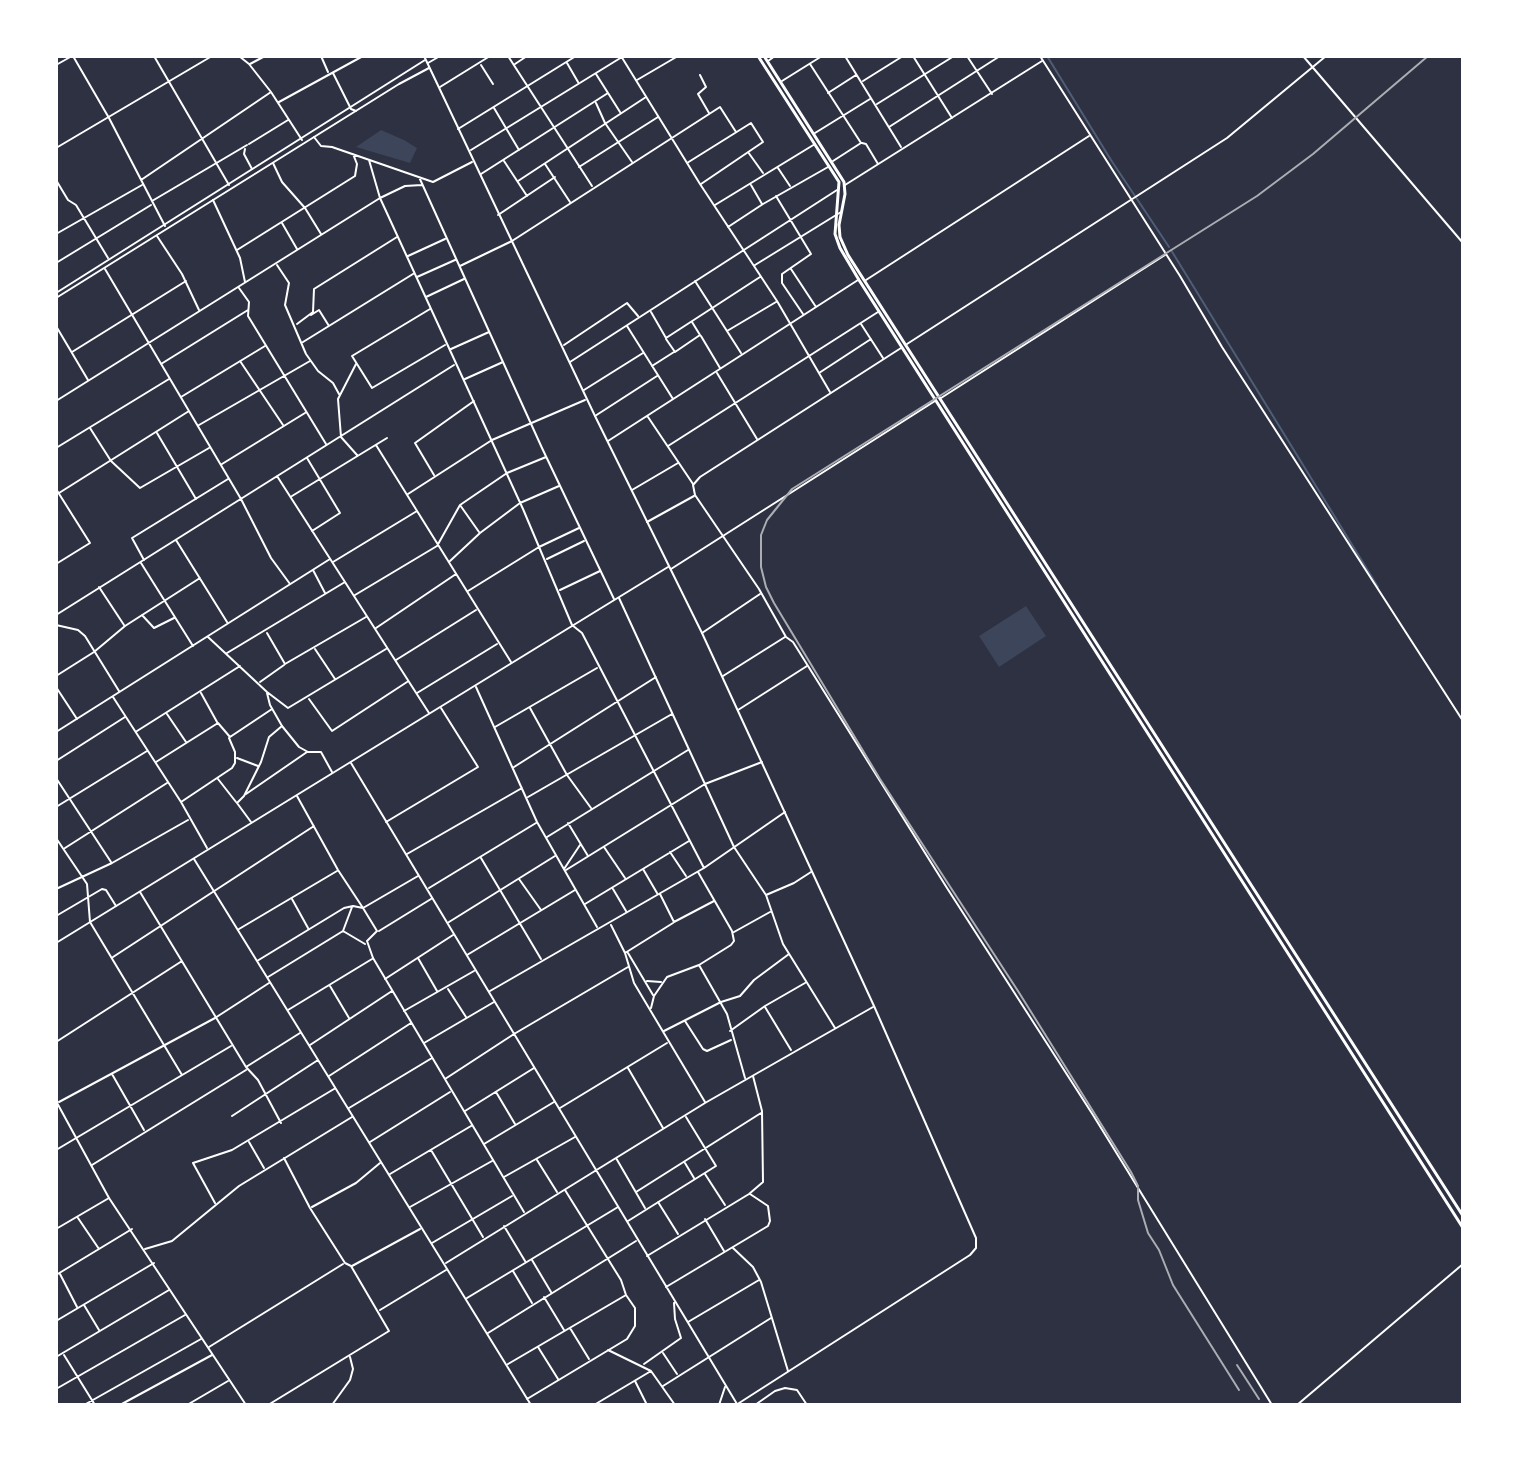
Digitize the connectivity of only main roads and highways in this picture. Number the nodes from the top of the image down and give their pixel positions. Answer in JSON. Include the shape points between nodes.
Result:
{"nodes":[{"id":1,"x":758,"y":56,"type":"edge"},
{"id":2,"x":764,"y":56,"type":"edge"},
{"id":3,"x":830,"y":164,"type":"junction"},
{"id":4,"x":838,"y":213,"type":"junction"},
{"id":5,"x":1029,"y":534,"type":"junction"},
{"id":6,"x":1023,"y":538,"type":"junction"},
{"id":7,"x":1463,"y":1216,"type":"edge"},
{"id":8,"x":1463,"y":1228,"type":"edge"}],
"edges":[{"from":1,"to":3,"type":"main road"},
{"from":2,"to":3,"type":"main road"},
{"from":3,"to":4,"type":"main road","via":[[840,188]]},
{"from":3,"to":4,"type":"main road","via":[[845,185]]},
{"from":4,"to":5,"type":"main road","via":[[848,255]]},
{"from":4,"to":6,"type":"main road","via":[[836,239],[859,280]]},
{"from":5,"to":6,"type":"main road"},
{"from":5,"to":7,"type":"main road"},
{"from":6,"to":8,"type":"main road"}]}
